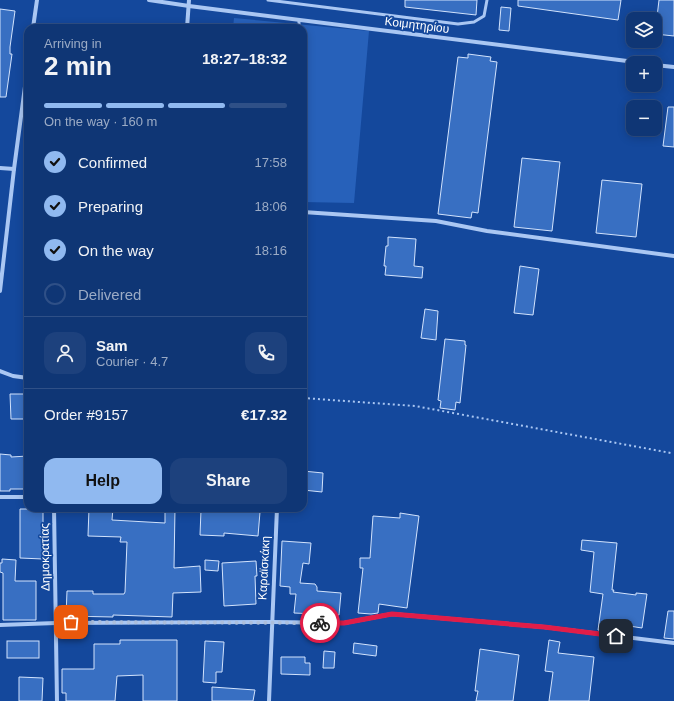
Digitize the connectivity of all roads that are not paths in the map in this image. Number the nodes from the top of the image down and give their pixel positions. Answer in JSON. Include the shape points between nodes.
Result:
{"nodes":[{"id":1,"x":37,"y":0,"type":"edge"},
{"id":2,"x":149,"y":0,"type":"edge"},
{"id":3,"x":190,"y":0,"type":"edge"},
{"id":4,"x":268,"y":0,"type":"edge"},
{"id":5,"x":487,"y":0,"type":"edge"},
{"id":6,"x":189,"y":6,"type":"junction"},
{"id":7,"x":300,"y":20,"type":"junction"},
{"id":8,"x":34,"y":24,"type":"edge"},
{"id":9,"x":187,"y":24,"type":"edge"},
{"id":10,"x":300,"y":24,"type":"edge"},
{"id":11,"x":626,"y":61,"type":"edge"},
{"id":12,"x":662,"y":65,"type":"edge"},
{"id":13,"x":674,"y":67,"type":"edge"},
{"id":14,"x":24,"y":94,"type":"edge"},
{"id":15,"x":0,"y":168,"type":"edge"},
{"id":16,"x":14,"y":169,"type":"junction"},
{"id":17,"x":307,"y":212,"type":"edge"},
{"id":18,"x":674,"y":256,"type":"edge"},
{"id":19,"x":0,"y":291,"type":"edge"},
{"id":20,"x":0,"y":371,"type":"edge"},
{"id":21,"x":24,"y":377,"type":"edge"},
{"id":22,"x":24,"y":496,"type":"edge"},
{"id":23,"x":0,"y":497,"type":"edge"},
{"id":24,"x":54,"y":512,"type":"edge"},
{"id":25,"x":277,"y":512,"type":"edge"},
{"id":26,"x":272,"y":622,"type":"junction"},
{"id":27,"x":56,"y":623,"type":"junction"},
{"id":28,"x":0,"y":625,"type":"edge"},
{"id":29,"x":674,"y":643,"type":"edge"},
{"id":30,"x":57,"y":701,"type":"edge"},
{"id":31,"x":269,"y":701,"type":"edge"}],
"edges":[{"from":1,"to":8,"type":"street"},
{"from":2,"to":6,"type":"street","name":"Κοιμητηρίου"},
{"from":3,"to":6,"type":"street"},
{"from":4,"to":5,"type":"lane","via":[[458,24],[474,22],[484,16]]},
{"from":6,"to":7,"type":"street","name":"Κοιμητηρίου"},
{"from":6,"to":9,"type":"street"},
{"from":7,"to":10,"type":"lane"},
{"from":7,"to":11,"type":"street","name":"Κοιμητηρίου"},
{"from":12,"to":13,"type":"street"},
{"from":14,"to":16,"type":"street"},
{"from":15,"to":16,"type":"street"},
{"from":16,"to":19,"type":"street"},
{"from":17,"to":18,"type":"street","via":[[437,221],[487,231]]},
{"from":20,"to":21,"type":"street"},
{"from":22,"to":23,"type":"street"},
{"from":24,"to":27,"type":"street","name":"Δημοκρατίας"},
{"from":25,"to":26,"type":"street","name":"Καραϊσκάκη"},
{"from":26,"to":27,"type":"street"},
{"from":26,"to":29,"type":"street","via":[[344,623],[392,614],[431,616]]},
{"from":26,"to":31,"type":"street","name":"Καραϊσκάκη"},
{"from":27,"to":28,"type":"street"},
{"from":27,"to":30,"type":"street","name":"Δημοκρατίας"}]}
